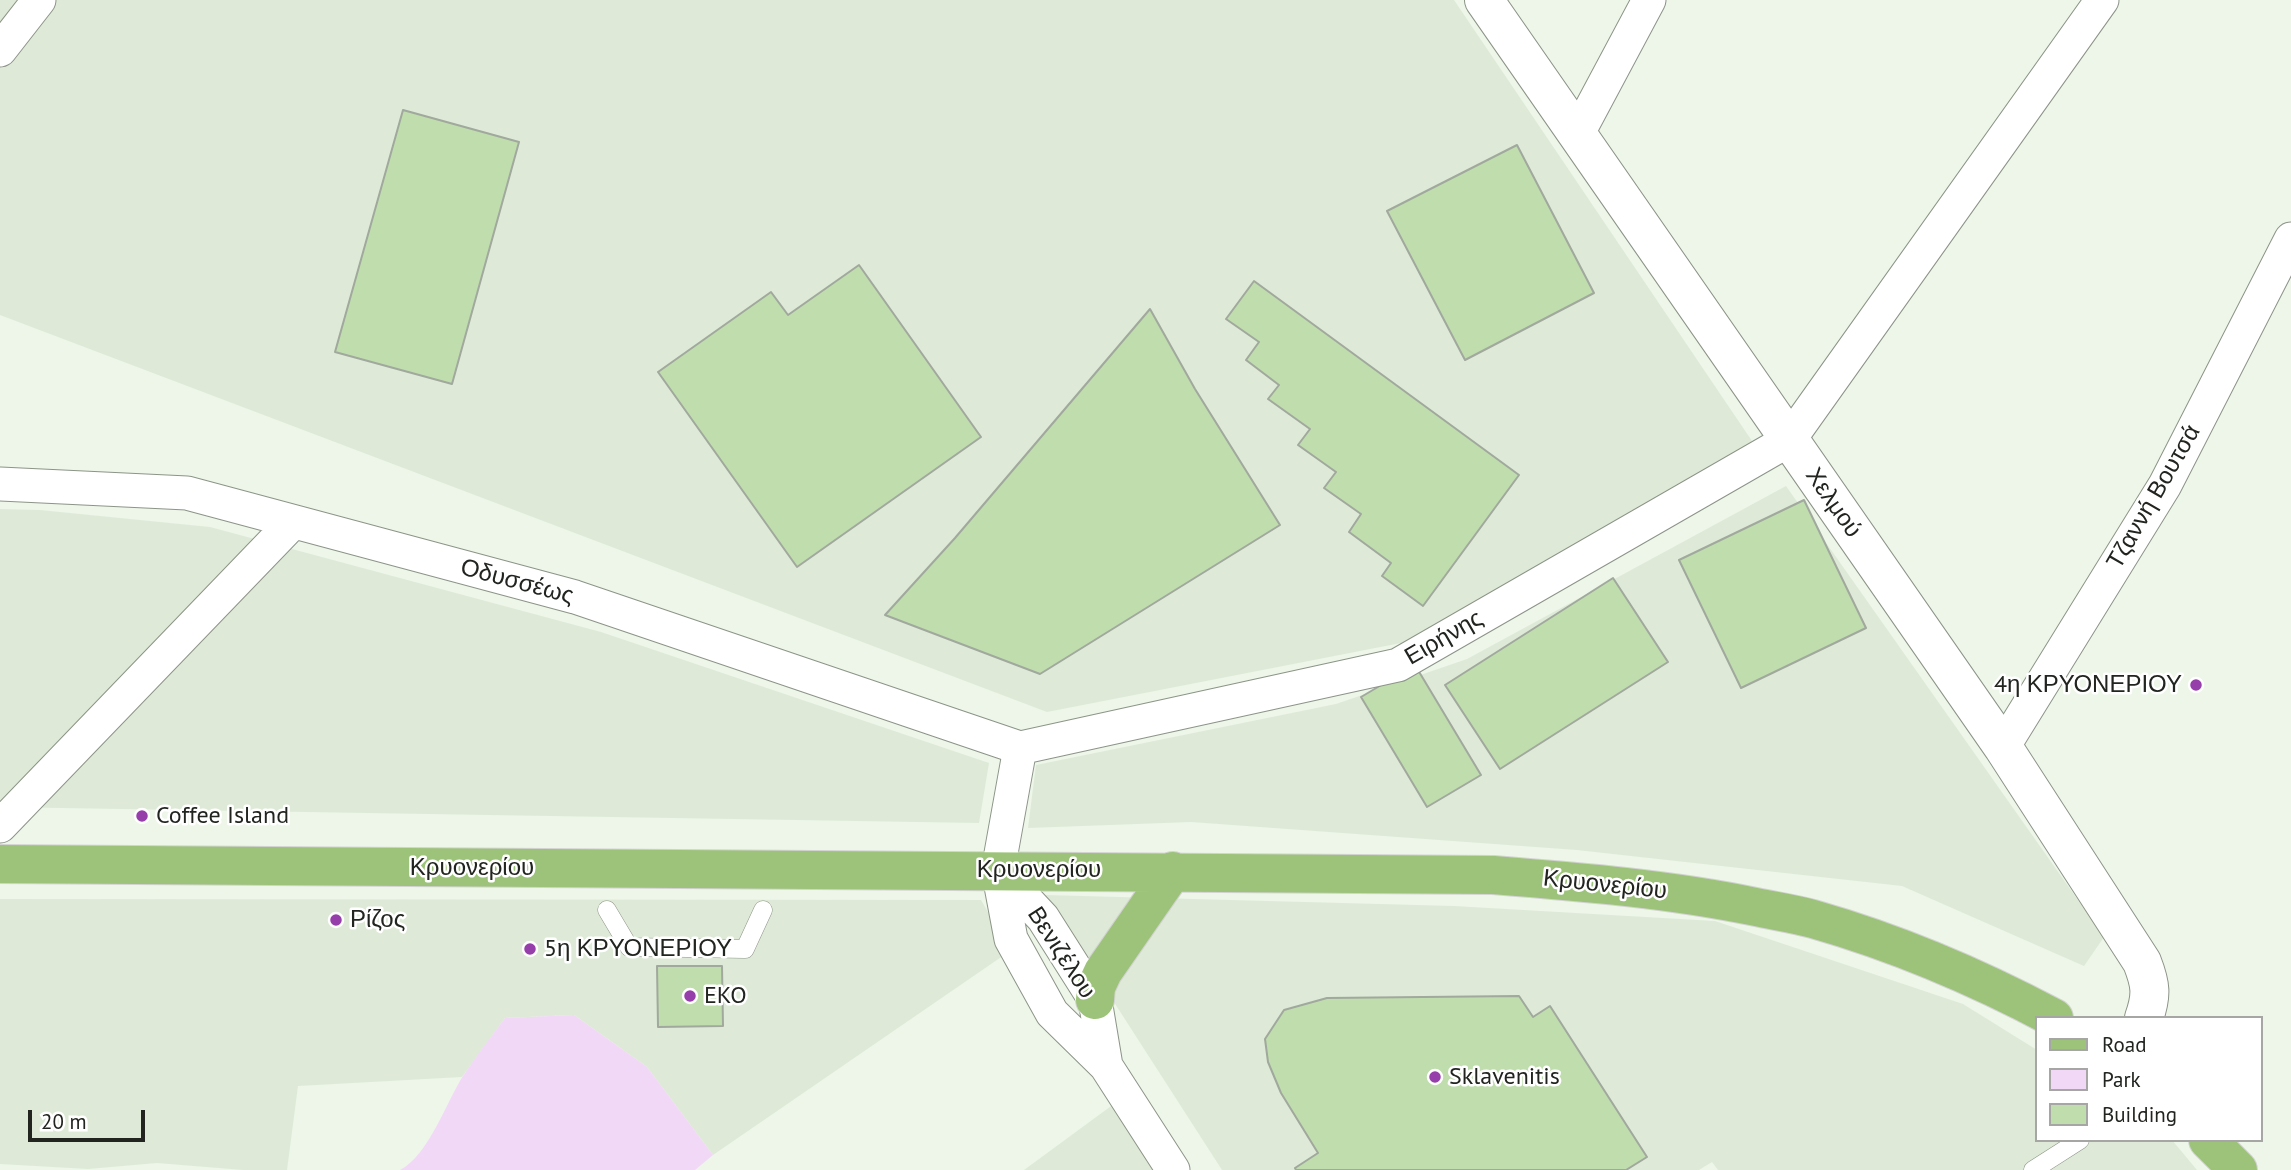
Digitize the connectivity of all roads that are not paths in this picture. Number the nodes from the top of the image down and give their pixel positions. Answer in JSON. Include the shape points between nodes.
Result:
{"nodes":[{"id":1,"x":39,"y":0,"type":"edge"},
{"id":2,"x":1484,"y":0,"type":"edge"},
{"id":3,"x":1648,"y":0,"type":"edge"},
{"id":4,"x":2102,"y":0,"type":"edge"},
{"id":5,"x":0,"y":50,"type":"edge"},
{"id":6,"x":1577,"y":135,"type":"junction"},
{"id":7,"x":2291,"y":239,"type":"edge"},
{"id":8,"x":1788,"y":440,"type":"junction"},
{"id":9,"x":0,"y":484,"type":"edge"},
{"id":10,"x":293,"y":522,"type":"junction"},
{"id":11,"x":2003,"y":747,"type":"junction"},
{"id":12,"x":1020,"y":748,"type":"junction"},
{"id":13,"x":0,"y":826,"type":"edge"},
{"id":14,"x":0,"y":864,"type":"edge"},
{"id":15,"x":998,"y":870,"type":"junction"},
{"id":16,"x":1173,"y":871,"type":"junction"},
{"id":17,"x":607,"y":909,"type":"dead end"},
{"id":18,"x":763,"y":910,"type":"dead end"},
{"id":19,"x":1095,"y":1000,"type":"junction"},
{"id":20,"x":2050,"y":1016,"type":"edge"},
{"id":21,"x":2145,"y":1016,"type":"edge"},
{"id":22,"x":1105,"y":1066,"type":"junction"},
{"id":23,"x":2077,"y":1142,"type":"edge"},
{"id":24,"x":2210,"y":1142,"type":"edge"},
{"id":25,"x":1173,"y":1170,"type":"edge"},
{"id":26,"x":2032,"y":1170,"type":"edge"},
{"id":27,"x":2238,"y":1170,"type":"edge"}],
"edges":[{"from":1,"to":5,"type":"street"},
{"from":2,"to":6,"type":"street","name":"Χελμού"},
{"from":3,"to":6,"type":"street"},
{"from":4,"to":8,"type":"street"},
{"from":6,"to":8,"type":"street","name":"Χελμού"},
{"from":7,"to":11,"type":"street","name":"Τζαννή Βουτσά","via":[[2165,485]]},
{"from":8,"to":11,"type":"street","name":"Χελμού"},
{"from":8,"to":12,"type":"street","name":"Ειρήνης","via":[[1398,665]]},
{"from":9,"to":10,"type":"street","name":"Οδυσσέως","via":[[187,493]]},
{"from":10,"to":12,"type":"street","name":"Οδυσσέως","via":[[575,597]]},
{"from":10,"to":13,"type":"street"},
{"from":11,"to":21,"type":"street","name":"Χελμού","via":[[2142,962],[2150,981]]},
{"from":12,"to":15,"type":"street"},
{"from":14,"to":15,"type":"main road","name":"Κρυονερίου"},
{"from":15,"to":16,"type":"main road","name":"Κρυονερίου"},
{"from":15,"to":19,"type":"street","name":"Βενιζέλου","via":[[1043,918]]},
{"from":15,"to":22,"type":"street","name":"Βενιζέλου","via":[[1016,950],[1052,1013]]},
{"from":16,"to":19,"type":"main road","via":[[1103,972]]},
{"from":16,"to":20,"type":"main road","name":"Κρυονερίου","via":[[1493,875],[1698,895],[1811,918],[1914,952]]},
{"from":17,"to":18,"type":"lane","via":[[629,947],[745,949]]},
{"from":19,"to":22,"type":"street","name":"Βενιζέλου"},
{"from":22,"to":25,"type":"street","name":"Βενιζέλου"},
{"from":23,"to":26,"type":"lane"},
{"from":24,"to":27,"type":"main road"}]}
